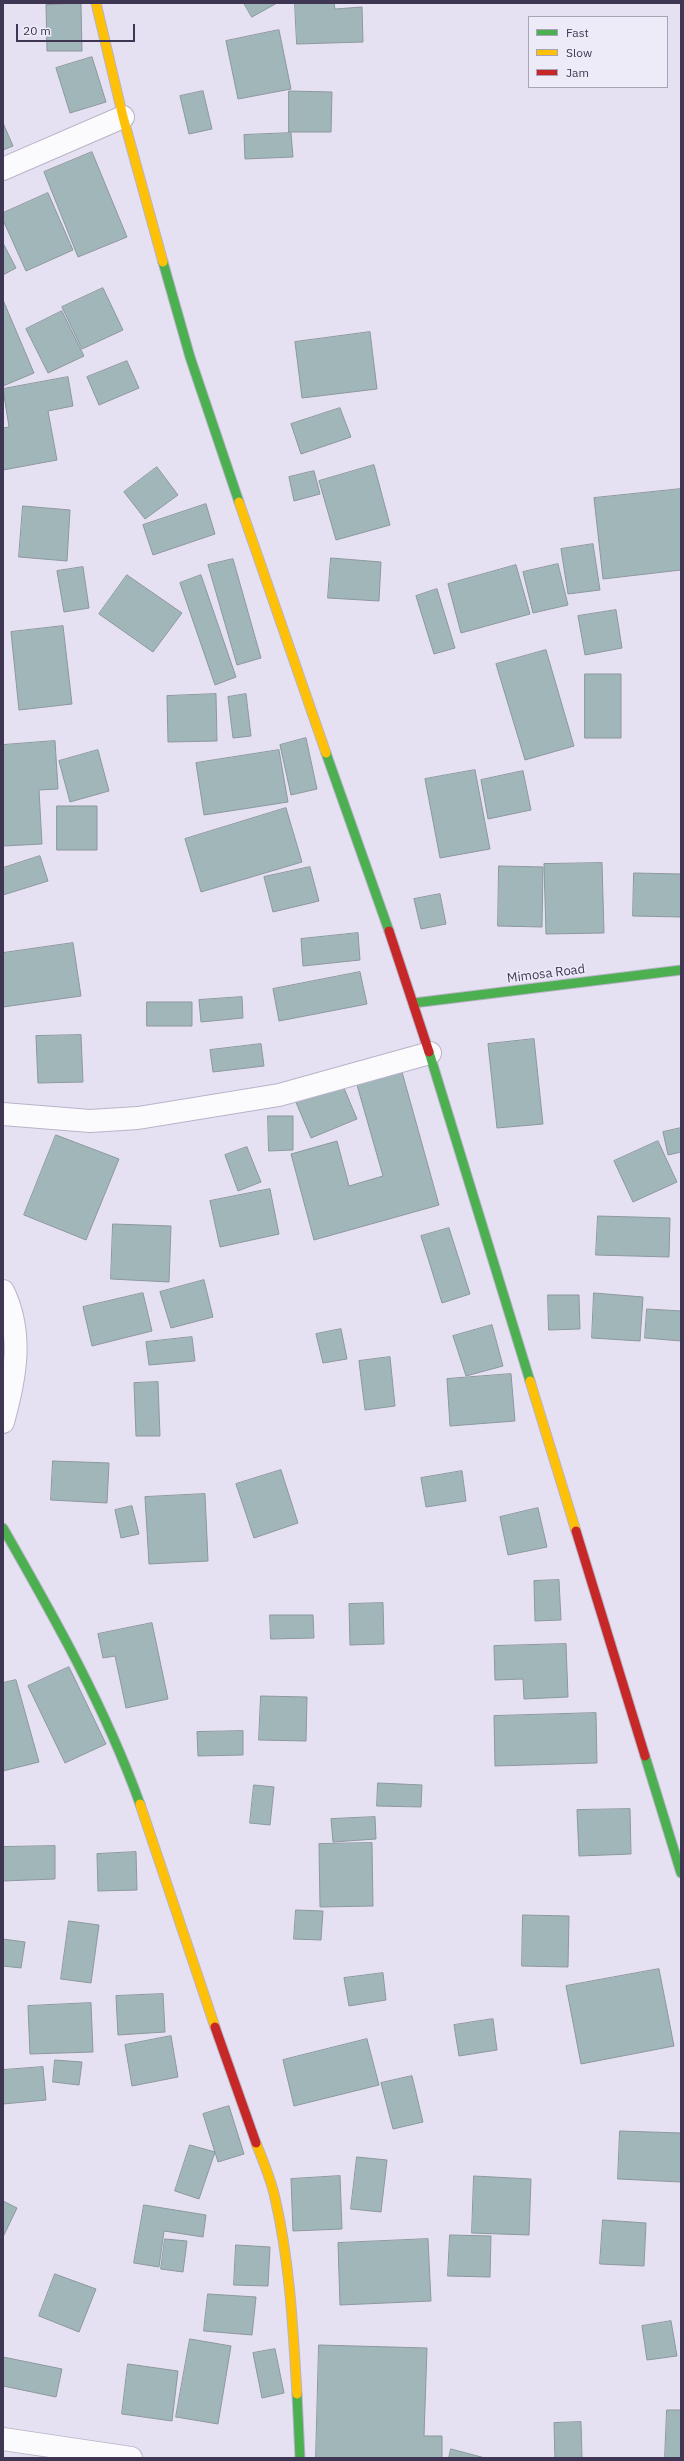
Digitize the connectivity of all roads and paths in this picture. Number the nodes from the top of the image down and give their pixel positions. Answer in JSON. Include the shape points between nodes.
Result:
{"nodes":[{"id":1,"x":96,"y":3,"type":"edge"},
{"id":2,"x":123,"y":117,"type":"junction"},
{"id":3,"x":3,"y":169,"type":"edge"},
{"id":4,"x":681,"y":970,"type":"edge"},
{"id":5,"x":414,"y":1003,"type":"junction"},
{"id":6,"x":430,"y":1053,"type":"junction"},
{"id":7,"x":3,"y":1114,"type":"edge"},
{"id":8,"x":3,"y":1292,"type":"edge"},
{"id":9,"x":3,"y":1422,"type":"edge"},
{"id":10,"x":3,"y":1528,"type":"edge"},
{"id":11,"x":681,"y":1873,"type":"edge"},
{"id":12,"x":3,"y":2439,"type":"edge"},
{"id":13,"x":60,"y":2452,"type":"edge"},
{"id":14,"x":132,"y":2458,"type":"edge"},
{"id":15,"x":300,"y":2458,"type":"edge"}],
"edges":[{"from":1,"to":2,"type":"street"},
{"from":2,"to":3,"type":"street"},
{"from":2,"to":5,"type":"street","via":[[190,358]]},
{"from":4,"to":5,"type":"street","name":"Mimosa Road"},
{"from":5,"to":6,"type":"street"},
{"from":6,"to":7,"type":"street","via":[[278,1095],[145,1117],[90,1121]]},
{"from":6,"to":11,"type":"street"},
{"from":8,"to":9,"type":"street","via":[[16,1333],[16,1363]]},
{"from":10,"to":15,"type":"street","via":[[65,1637],[127,1767],[160,1858],[199,1983],[275,2196],[291,2287]]},
{"from":12,"to":13,"type":"street"},
{"from":13,"to":14,"type":"street"}]}
